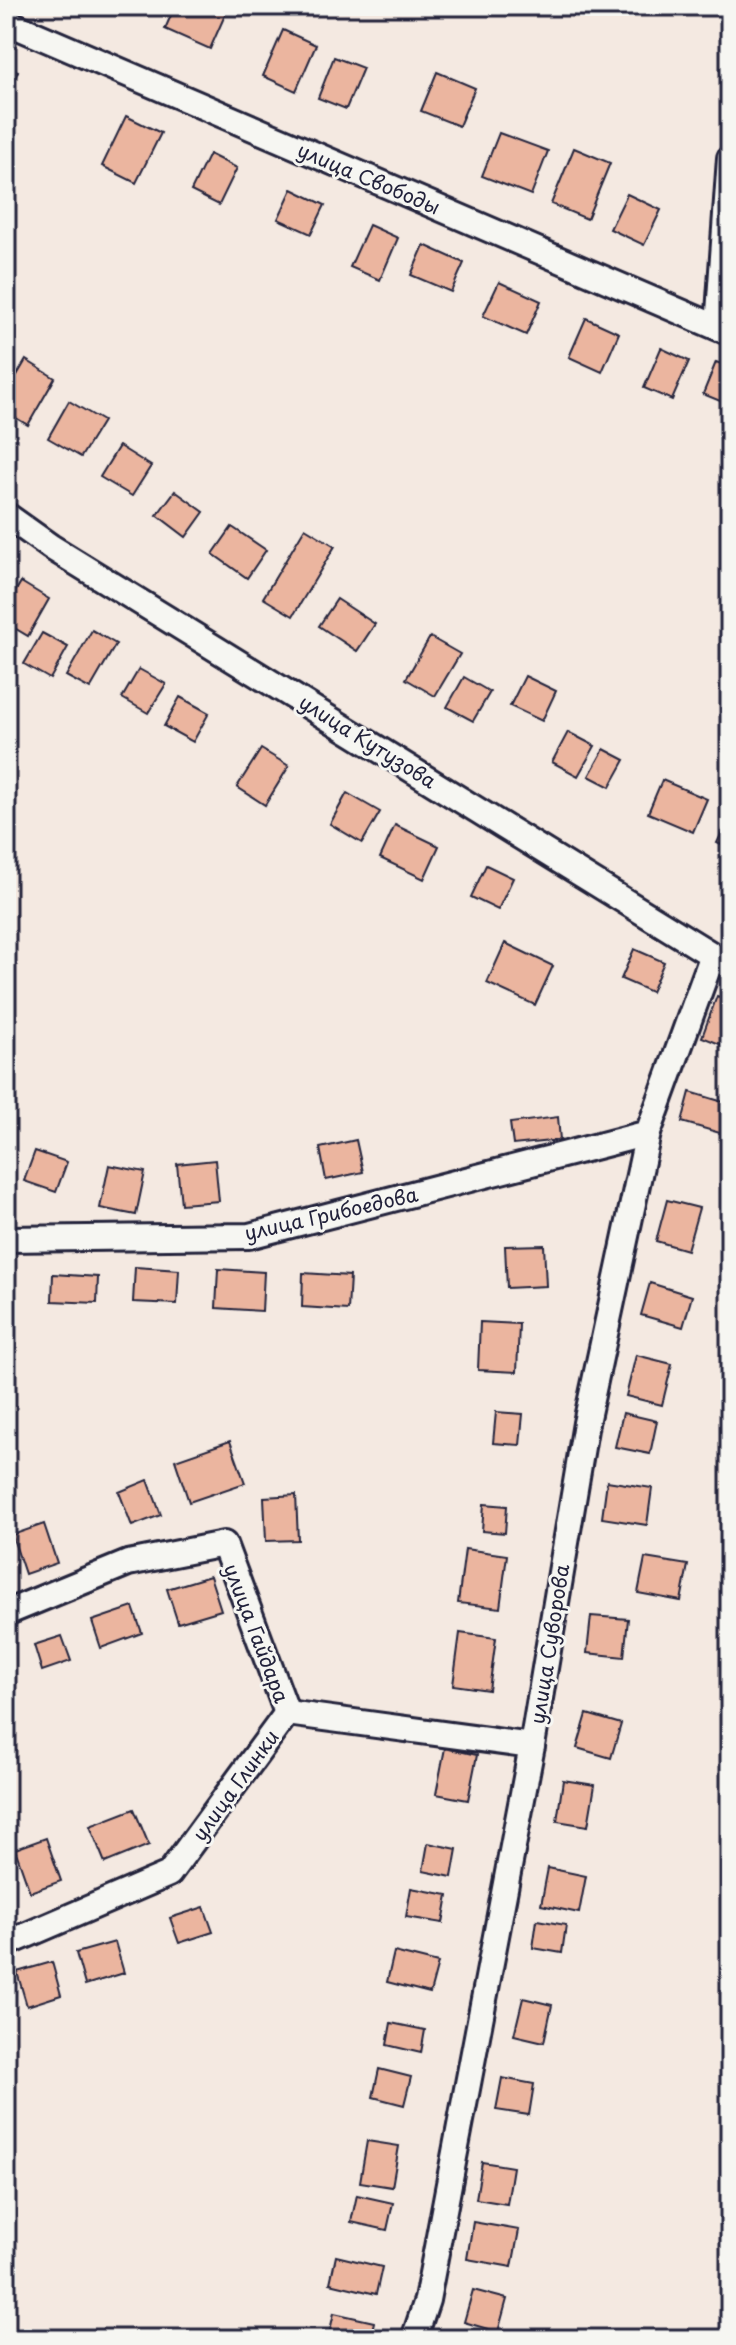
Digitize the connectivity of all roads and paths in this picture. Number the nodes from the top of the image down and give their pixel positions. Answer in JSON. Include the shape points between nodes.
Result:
{"nodes":[{"id":1,"x":9,"y":23,"type":"dead end"},
{"id":2,"x":730,"y":158,"type":"edge"},
{"id":3,"x":724,"y":330,"type":"edge"},
{"id":4,"x":6,"y":515,"type":"edge"},
{"id":5,"x":721,"y":961,"type":"edge"},
{"id":6,"x":648,"y":1133,"type":"junction"},
{"id":7,"x":6,"y":1239,"type":"edge"},
{"id":8,"x":6,"y":1613,"type":"edge"},
{"id":9,"x":287,"y":1713,"type":"junction"},
{"id":10,"x":532,"y":1746,"type":"junction"},
{"id":11,"x":6,"y":1944,"type":"edge"},
{"id":12,"x":414,"y":2339,"type":"edge"}],
"edges":[{"from":1,"to":3,"type":"street","name":"улица Свободы"},
{"from":2,"to":3,"type":"street"},
{"from":4,"to":5,"type":"street","name":"улица Кутузова"},
{"from":5,"to":6,"type":"street","name":"улица Суворова"},
{"from":6,"to":7,"type":"street","name":"улица Грибоедова","via":[[249,1236]]},
{"from":6,"to":10,"type":"street","name":"улица Суворова","via":[[586,1423]]},
{"from":8,"to":9,"type":"street","name":"улица Гайдара","via":[[128,1563],[224,1544]]},
{"from":9,"to":10,"type":"street","name":"улица Глинки"},
{"from":9,"to":11,"type":"street","name":"улица Глинки","via":[[169,1874]]},
{"from":10,"to":12,"type":"street","name":"улица Суворова","via":[[427,2300]]}]}
